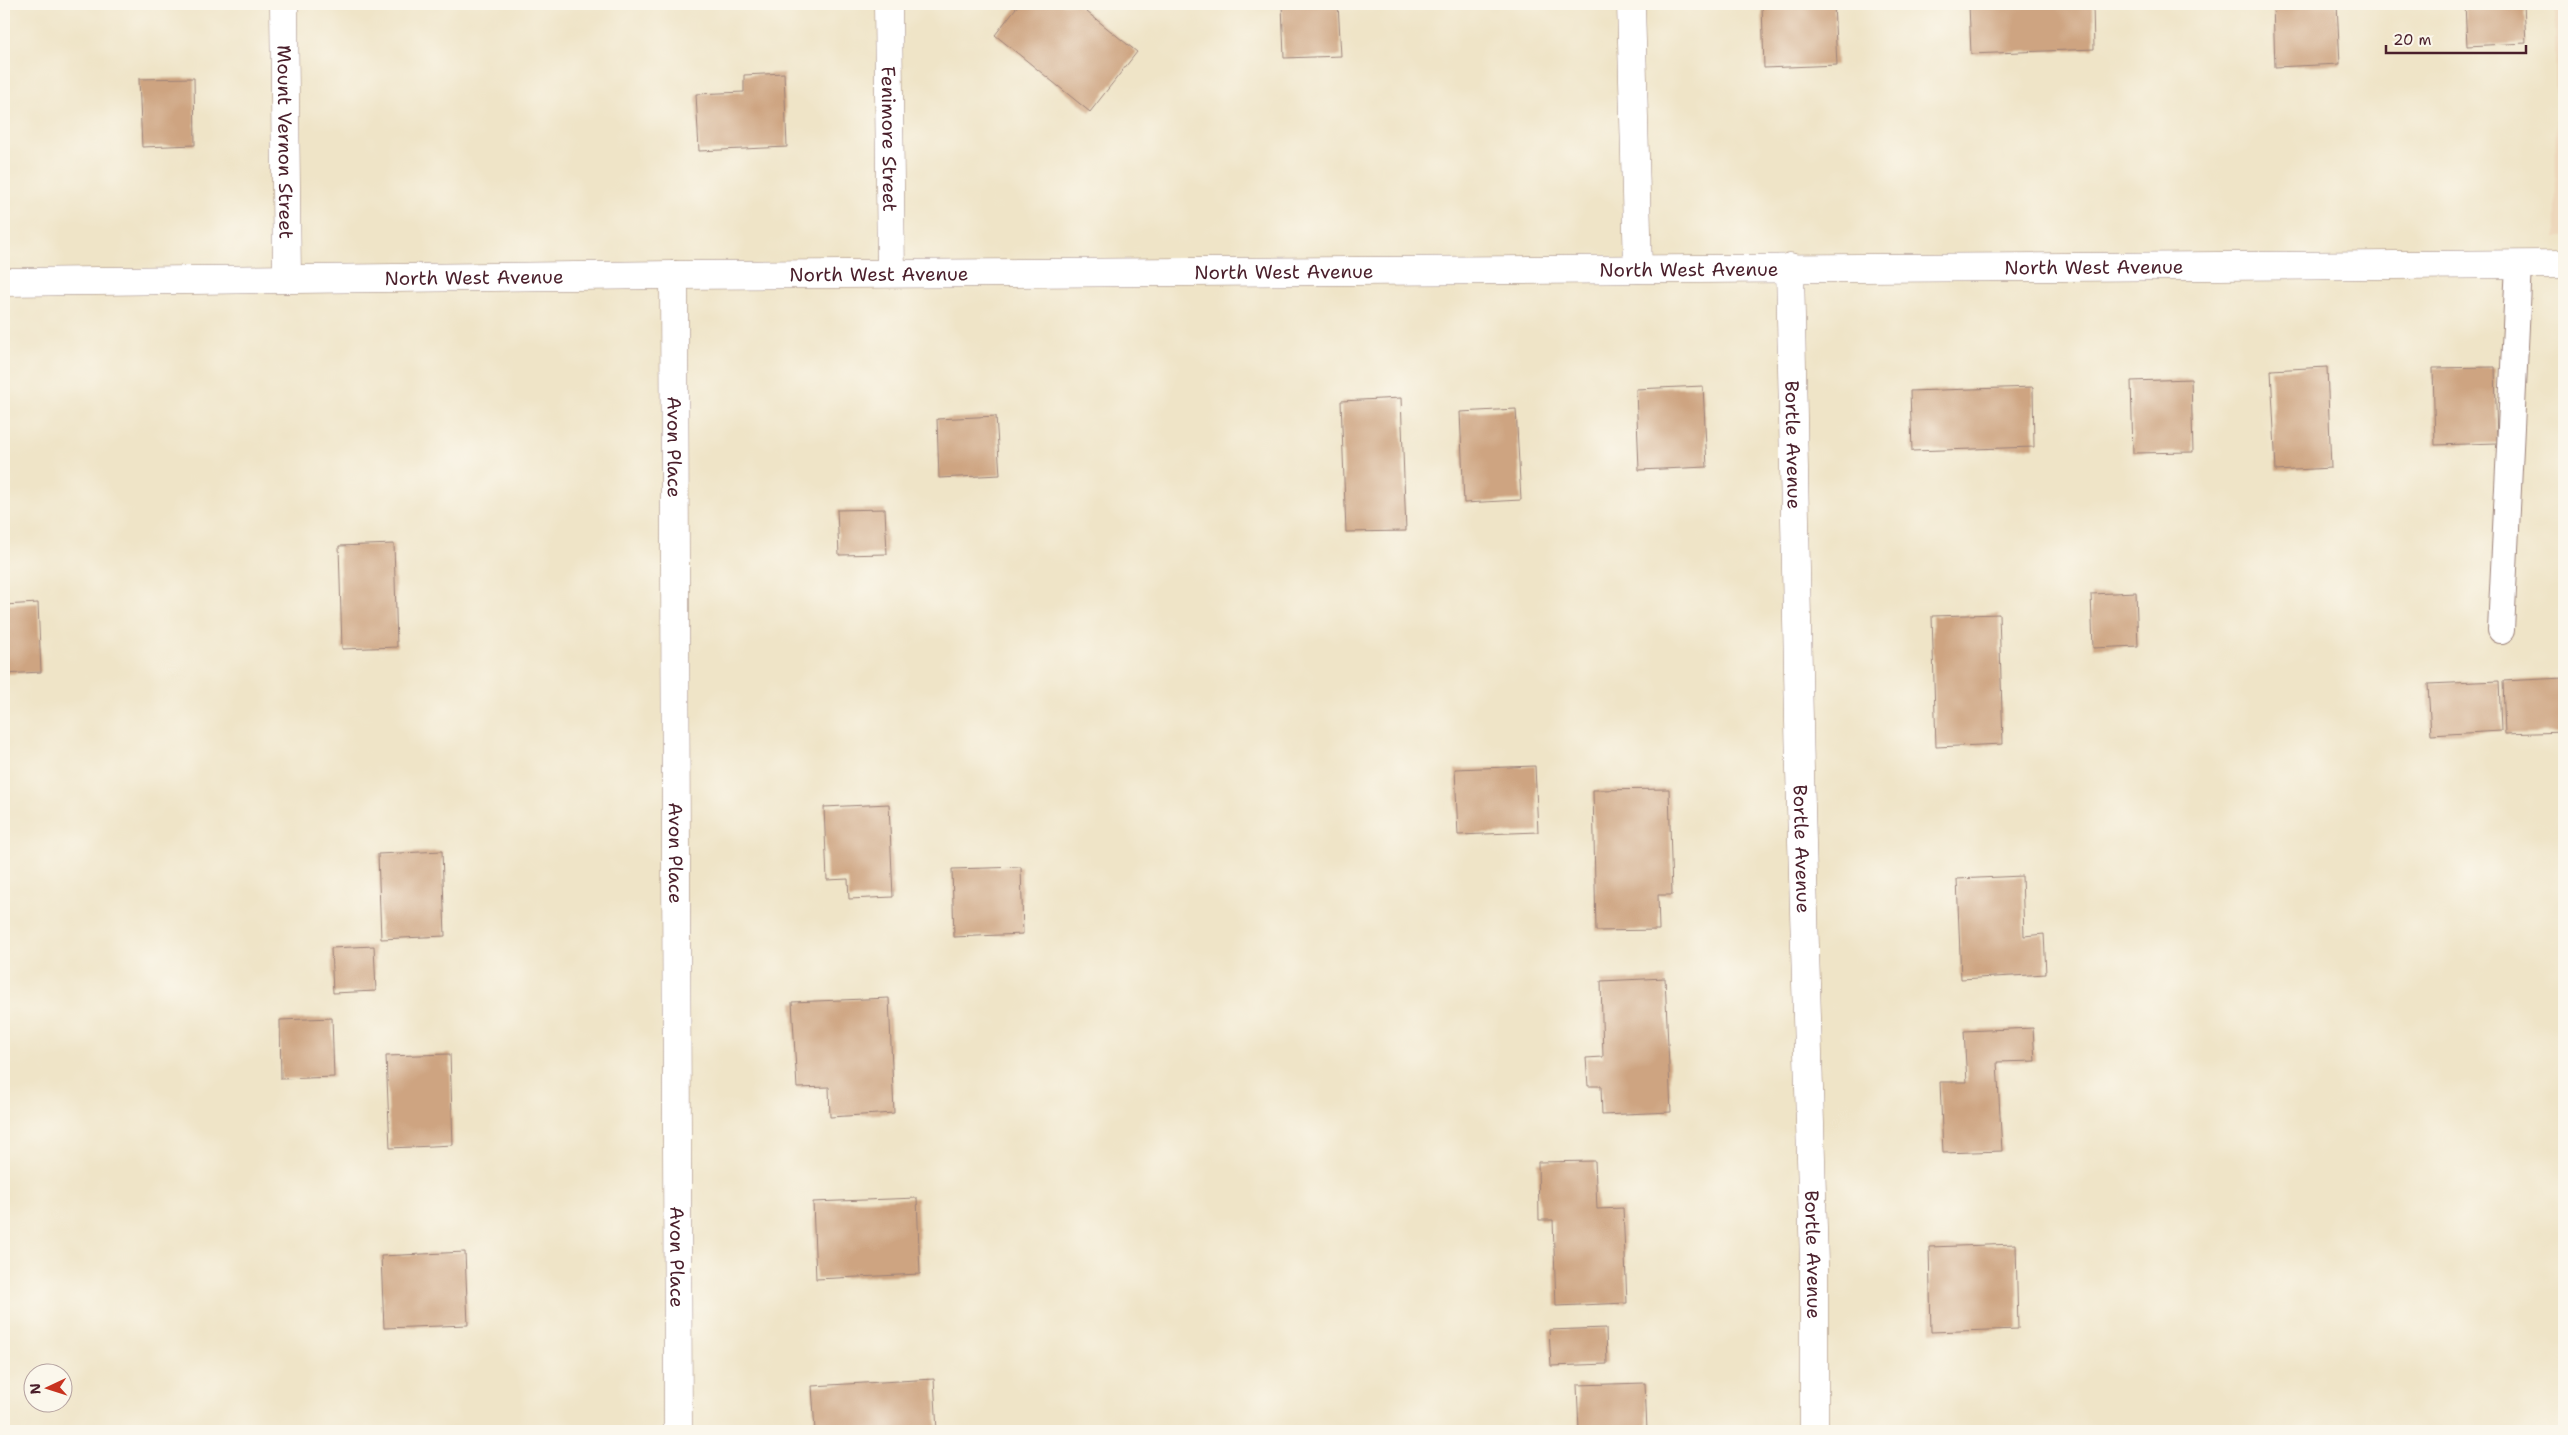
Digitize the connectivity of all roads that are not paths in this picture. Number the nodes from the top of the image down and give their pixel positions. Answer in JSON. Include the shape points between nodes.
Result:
{"nodes":[{"id":1,"x":284,"y":4,"type":"edge"},
{"id":2,"x":888,"y":4,"type":"edge"},
{"id":3,"x":1631,"y":4,"type":"edge"},
{"id":4,"x":2564,"y":264,"type":"edge"},
{"id":5,"x":2519,"y":265,"type":"junction"},
{"id":6,"x":1790,"y":267,"type":"junction"},
{"id":7,"x":1638,"y":269,"type":"junction"},
{"id":8,"x":891,"y":273,"type":"junction"},
{"id":9,"x":674,"y":274,"type":"junction"},
{"id":10,"x":287,"y":279,"type":"junction"},
{"id":11,"x":4,"y":282,"type":"edge"},
{"id":12,"x":2501,"y":630,"type":"dead end"},
{"id":13,"x":678,"y":1431,"type":"edge"},
{"id":14,"x":1814,"y":1431,"type":"edge"}],
"edges":[{"from":1,"to":10,"type":"street","name":"Mount Vernon Street"},
{"from":2,"to":8,"type":"street","name":"Fenimore Street"},
{"from":3,"to":7,"type":"street"},
{"from":4,"to":5,"type":"street","name":"North West Avenue"},
{"from":5,"to":6,"type":"street","name":"North West Avenue"},
{"from":5,"to":12,"type":"lane"},
{"from":6,"to":7,"type":"street","name":"North West Avenue"},
{"from":6,"to":14,"type":"street","name":"Bortle Avenue","via":[[1799,761],[1814,1264]]},
{"from":7,"to":8,"type":"street","name":"North West Avenue"},
{"from":8,"to":9,"type":"street","name":"North West Avenue"},
{"from":9,"to":10,"type":"street","name":"North West Avenue"},
{"from":9,"to":13,"type":"street","name":"Avon Place"},
{"from":10,"to":11,"type":"street","name":"North West Avenue"}]}
